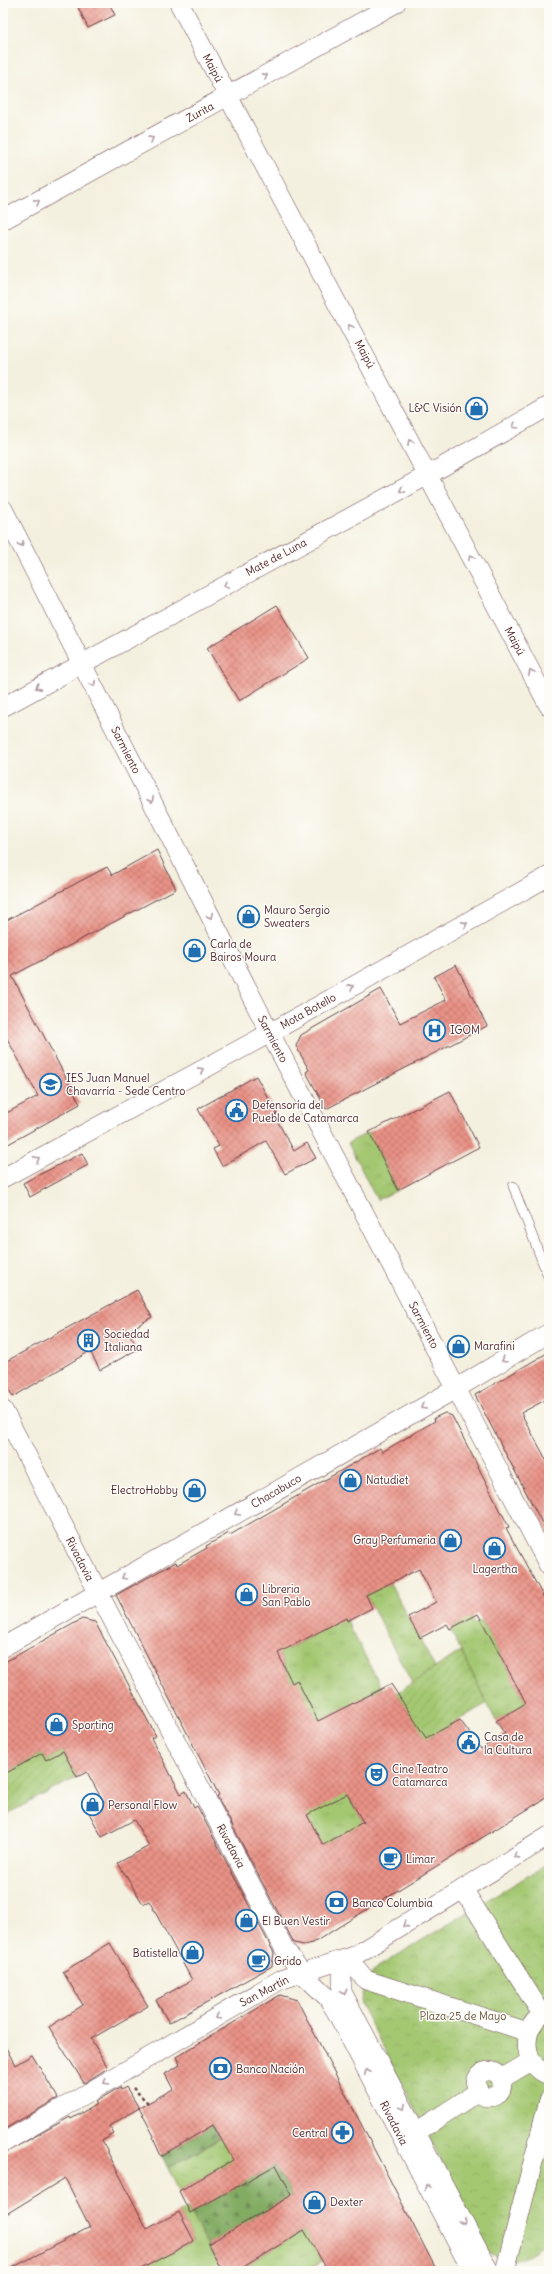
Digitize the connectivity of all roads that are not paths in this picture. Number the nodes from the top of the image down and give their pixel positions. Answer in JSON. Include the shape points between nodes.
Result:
{"nodes":[{"id":1,"x":179,"y":3,"type":"edge"},
{"id":2,"x":396,"y":3,"type":"edge"},
{"id":3,"x":228,"y":96,"type":"junction"},
{"id":4,"x":3,"y":220,"type":"edge"},
{"id":5,"x":549,"y":406,"type":"edge"},
{"id":6,"x":428,"y":476,"type":"junction"},
{"id":7,"x":3,"y":509,"type":"edge"},
{"id":8,"x":82,"y":662,"type":"junction"},
{"id":9,"x":549,"y":706,"type":"edge"},
{"id":10,"x":3,"y":707,"type":"edge"},
{"id":11,"x":549,"y":876,"type":"edge"},
{"id":12,"x":270,"y":1033,"type":"junction"},
{"id":13,"x":3,"y":1178,"type":"edge"},
{"id":14,"x":513,"y":1186,"type":"dead end"},
{"id":15,"x":549,"y":1279,"type":"edge"},
{"id":16,"x":549,"y":1333,"type":"edge"},
{"id":17,"x":457,"y":1388,"type":"junction"},
{"id":18,"x":3,"y":1410,"type":"edge"},
{"id":19,"x":549,"y":1566,"type":"edge"},
{"id":20,"x":98,"y":1592,"type":"junction"},
{"id":21,"x":3,"y":1646,"type":"edge"},
{"id":22,"x":549,"y":1836,"type":"edge"},
{"id":23,"x":463,"y":1889,"type":"junction"},
{"id":24,"x":355,"y":1963,"type":"junction"},
{"id":25,"x":302,"y":1973,"type":"junction"},
{"id":26,"x":546,"y":2013,"type":"edge"},
{"id":27,"x":528,"y":2032,"type":"junction"},
{"id":28,"x":531,"y":2061,"type":"junction"},
{"id":29,"x":549,"y":2075,"type":"edge"},
{"id":30,"x":549,"y":2100,"type":"edge"},
{"id":31,"x":424,"y":2128,"type":"dead end"},
{"id":32,"x":3,"y":2143,"type":"edge"},
{"id":33,"x":472,"y":2271,"type":"edge"},
{"id":34,"x":489,"y":2271,"type":"edge"},
{"id":35,"x":504,"y":2271,"type":"edge"}],
"edges":[{"from":1,"to":3,"type":"street","name":"Maipú"},
{"from":3,"to":2,"type":"street","name":"Zurita","one_way":true},
{"from":4,"to":3,"type":"street","name":"Zurita","one_way":true},
{"from":6,"to":3,"type":"street","name":"Maipú","one_way":true},
{"from":5,"to":6,"type":"street","name":"Mate de Luna","one_way":true},
{"from":6,"to":8,"type":"street","name":"Mate de Luna","one_way":true},
{"from":9,"to":6,"type":"street","name":"Maipú","one_way":true},
{"from":7,"to":8,"type":"street","name":"Sarmiento","one_way":true},
{"from":8,"to":10,"type":"street","name":"Mate de Luna","one_way":true},
{"from":8,"to":12,"type":"street","name":"Sarmiento","one_way":true},
{"from":12,"to":11,"type":"street","name":"Mota Botello","one_way":true},
{"from":13,"to":12,"type":"street","name":"Mota Botello","one_way":true},
{"from":12,"to":17,"type":"street","name":"Sarmiento"},
{"from":14,"to":15,"type":"lane"},
{"from":16,"to":17,"type":"street","name":"Chacabuco","one_way":true},
{"from":17,"to":19,"type":"street","name":"Sarmiento"},
{"from":17,"to":20,"type":"street","name":"Chacabuco","one_way":true},
{"from":18,"to":20,"type":"street","name":"Rivadavia"},
{"from":20,"to":21,"type":"street","name":"Chacabuco"},
{"from":20,"to":25,"type":"street","name":"Rivadavia","via":[[284,1948]]},
{"from":22,"to":23,"type":"street","name":"San Martín","one_way":true},
{"from":23,"to":24,"type":"street","name":"San Martín","one_way":true},
{"from":23,"to":26,"type":"street"},
{"from":24,"to":25,"type":"street","name":"San Martín"},
{"from":24,"to":27,"type":"street","via":[[366,1980]]},
{"from":24,"to":34,"type":"street","name":"Rivadavia","one_way":true,"via":[[342,1974],[342,1992]]},
{"from":25,"to":32,"type":"street","name":"San Martín","one_way":true,"via":[[280,1980]]},
{"from":33,"to":25,"type":"street","name":"Rivadavia","one_way":true,"via":[[337,2013],[328,1998]]},
{"from":26,"to":27,"type":"street","via":[[534,2022]]},
{"from":27,"to":28,"type":"street","via":[[528,2052]]},
{"from":28,"to":29,"type":"street"},
{"from":28,"to":31,"type":"street","via":[[501,2079],[491,2071],[483,2073],[476,2083],[479,2091]]},
{"from":30,"to":35,"type":"street"}]}
